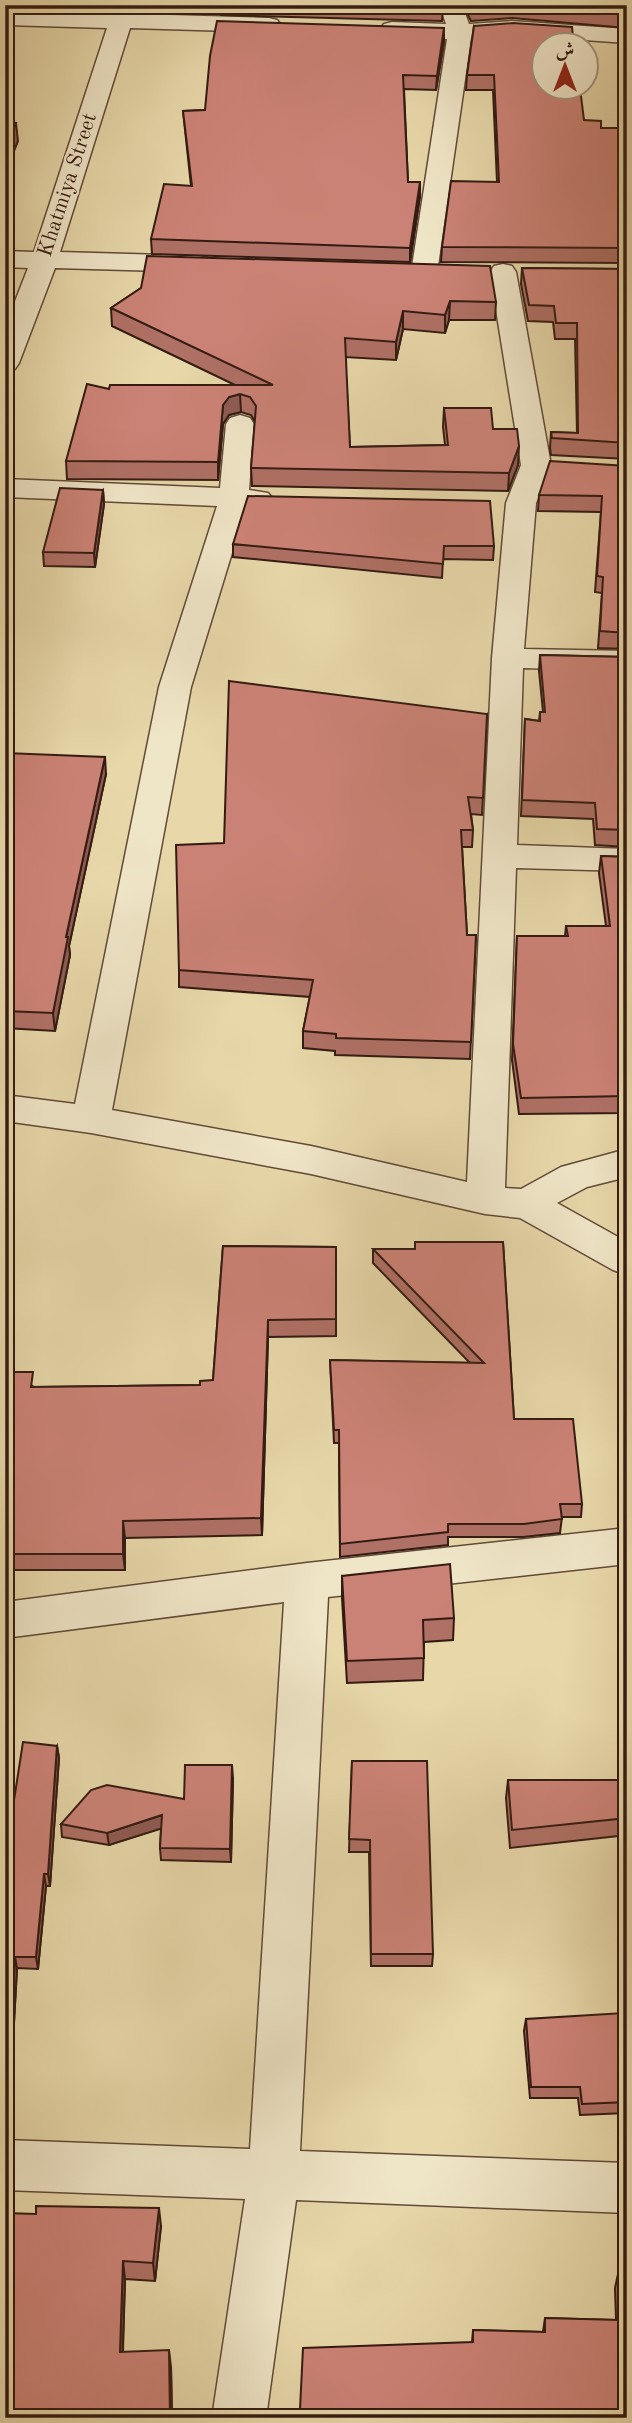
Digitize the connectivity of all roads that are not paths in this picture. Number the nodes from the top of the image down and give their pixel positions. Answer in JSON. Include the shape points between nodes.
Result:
{"nodes":[{"id":1,"x":452,"y":5,"type":"edge"},
{"id":2,"x":123,"y":13,"type":"edge"},
{"id":3,"x":5,"y":18,"type":"edge"},
{"id":4,"x":291,"y":26,"type":"edge"},
{"id":5,"x":369,"y":29,"type":"edge"},
{"id":6,"x":460,"y":32,"type":"junction"},
{"id":7,"x":627,"y":36,"type":"edge"},
{"id":8,"x":5,"y":259,"type":"edge"},
{"id":9,"x":45,"y":259,"type":"junction"},
{"id":10,"x":219,"y":264,"type":"edge"},
{"id":11,"x":396,"y":271,"type":"edge"},
{"id":12,"x":477,"y":273,"type":"junction"},
{"id":13,"x":5,"y":363,"type":"edge"},
{"id":14,"x":240,"y":424,"type":"dead end"},
{"id":15,"x":5,"y":488,"type":"edge"},
{"id":16,"x":234,"y":498,"type":"junction"},
{"id":17,"x":288,"y":499,"type":"edge"},
{"id":18,"x":508,"y":658,"type":"junction"},
{"id":19,"x":627,"y":661,"type":"edge"},
{"id":20,"x":498,"y":856,"type":"junction"},
{"id":21,"x":627,"y":860,"type":"edge"},
{"id":22,"x":5,"y":1108,"type":"edge"},
{"id":23,"x":91,"y":1120,"type":"junction"},
{"id":24,"x":627,"y":1163,"type":"edge"},
{"id":25,"x":485,"y":1199,"type":"junction"},
{"id":26,"x":527,"y":1205,"type":"junction"},
{"id":27,"x":627,"y":1260,"type":"edge"},
{"id":28,"x":627,"y":1546,"type":"edge"},
{"id":29,"x":307,"y":1581,"type":"junction"},
{"id":30,"x":5,"y":1620,"type":"edge"},
{"id":31,"x":5,"y":2165,"type":"edge"},
{"id":32,"x":275,"y":2174,"type":"junction"},
{"id":33,"x":627,"y":2188,"type":"edge"},
{"id":34,"x":239,"y":2418,"type":"edge"}],
"edges":[{"from":1,"to":6,"type":"street"},
{"from":2,"to":3,"type":"street"},
{"from":2,"to":4,"type":"street"},
{"from":2,"to":9,"type":"street","name":"Khatmiya Street"},
{"from":5,"to":6,"type":"street"},
{"from":6,"to":7,"type":"street","via":[[512,28]]},
{"from":6,"to":12,"type":"street"},
{"from":8,"to":9,"type":"street"},
{"from":9,"to":10,"type":"street"},
{"from":9,"to":13,"type":"street","name":"Khatmiya Street"},
{"from":11,"to":12,"type":"street"},
{"from":12,"to":18,"type":"street","via":[[549,466],[507,503]]},
{"from":14,"to":16,"type":"street"},
{"from":15,"to":16,"type":"street"},
{"from":16,"to":17,"type":"street"},
{"from":16,"to":23,"type":"street","via":[[175,687]]},
{"from":18,"to":19,"type":"street"},
{"from":18,"to":20,"type":"street"},
{"from":20,"to":21,"type":"street"},
{"from":20,"to":25,"type":"street"},
{"from":22,"to":23,"type":"street"},
{"from":23,"to":25,"type":"street","via":[[311,1160]]},
{"from":24,"to":26,"type":"street","via":[[561,1181]]},
{"from":25,"to":26,"type":"street"},
{"from":26,"to":27,"type":"street"},
{"from":28,"to":29,"type":"street"},
{"from":29,"to":30,"type":"street"},
{"from":29,"to":32,"type":"street"},
{"from":31,"to":32,"type":"street"},
{"from":32,"to":33,"type":"street"},
{"from":32,"to":34,"type":"street"}]}
